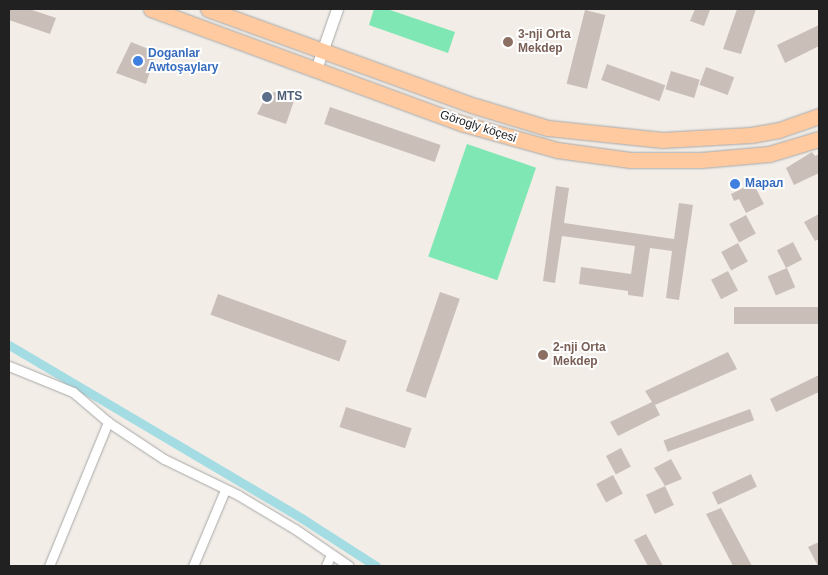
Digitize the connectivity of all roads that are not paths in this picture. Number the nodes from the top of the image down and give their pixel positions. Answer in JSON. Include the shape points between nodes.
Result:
{"nodes":[{"id":1,"x":151,"y":9,"type":"edge"},
{"id":2,"x":208,"y":9,"type":"edge"},
{"id":3,"x":337,"y":9,"type":"edge"},
{"id":4,"x":322,"y":52,"type":"junction"},
{"id":5,"x":316,"y":69,"type":"junction"},
{"id":6,"x":819,"y":116,"type":"edge"},
{"id":7,"x":819,"y":138,"type":"edge"},
{"id":8,"x":9,"y":366,"type":"edge"},
{"id":9,"x":108,"y":422,"type":"junction"},
{"id":10,"x":226,"y":490,"type":"junction"},
{"id":11,"x":331,"y":554,"type":"junction"},
{"id":12,"x":49,"y":566,"type":"edge"},
{"id":13,"x":193,"y":566,"type":"edge"},
{"id":14,"x":326,"y":566,"type":"edge"},
{"id":15,"x":349,"y":566,"type":"edge"}],
"edges":[{"from":1,"to":5,"type":"main road","name":"Görogly köçesi"},
{"from":2,"to":4,"type":"main road","name":"Görogly köçesi"},
{"from":3,"to":4,"type":"street"},
{"from":4,"to":5,"type":"street"},
{"from":4,"to":6,"type":"main road","name":"Görogly köçesi","via":[[548,128],[609,136],[662,140],[751,135],[779,130]]},
{"from":5,"to":7,"type":"main road","name":"Görogly köçesi","via":[[464,124],[556,150],[630,160],[701,160],[769,154]]},
{"from":8,"to":9,"type":"street","via":[[73,392]]},
{"from":9,"to":10,"type":"street","via":[[164,459]]},
{"from":9,"to":12,"type":"street"},
{"from":10,"to":11,"type":"street","via":[[295,529]]},
{"from":10,"to":13,"type":"street"},
{"from":11,"to":14,"type":"street"},
{"from":11,"to":15,"type":"street"}]}
